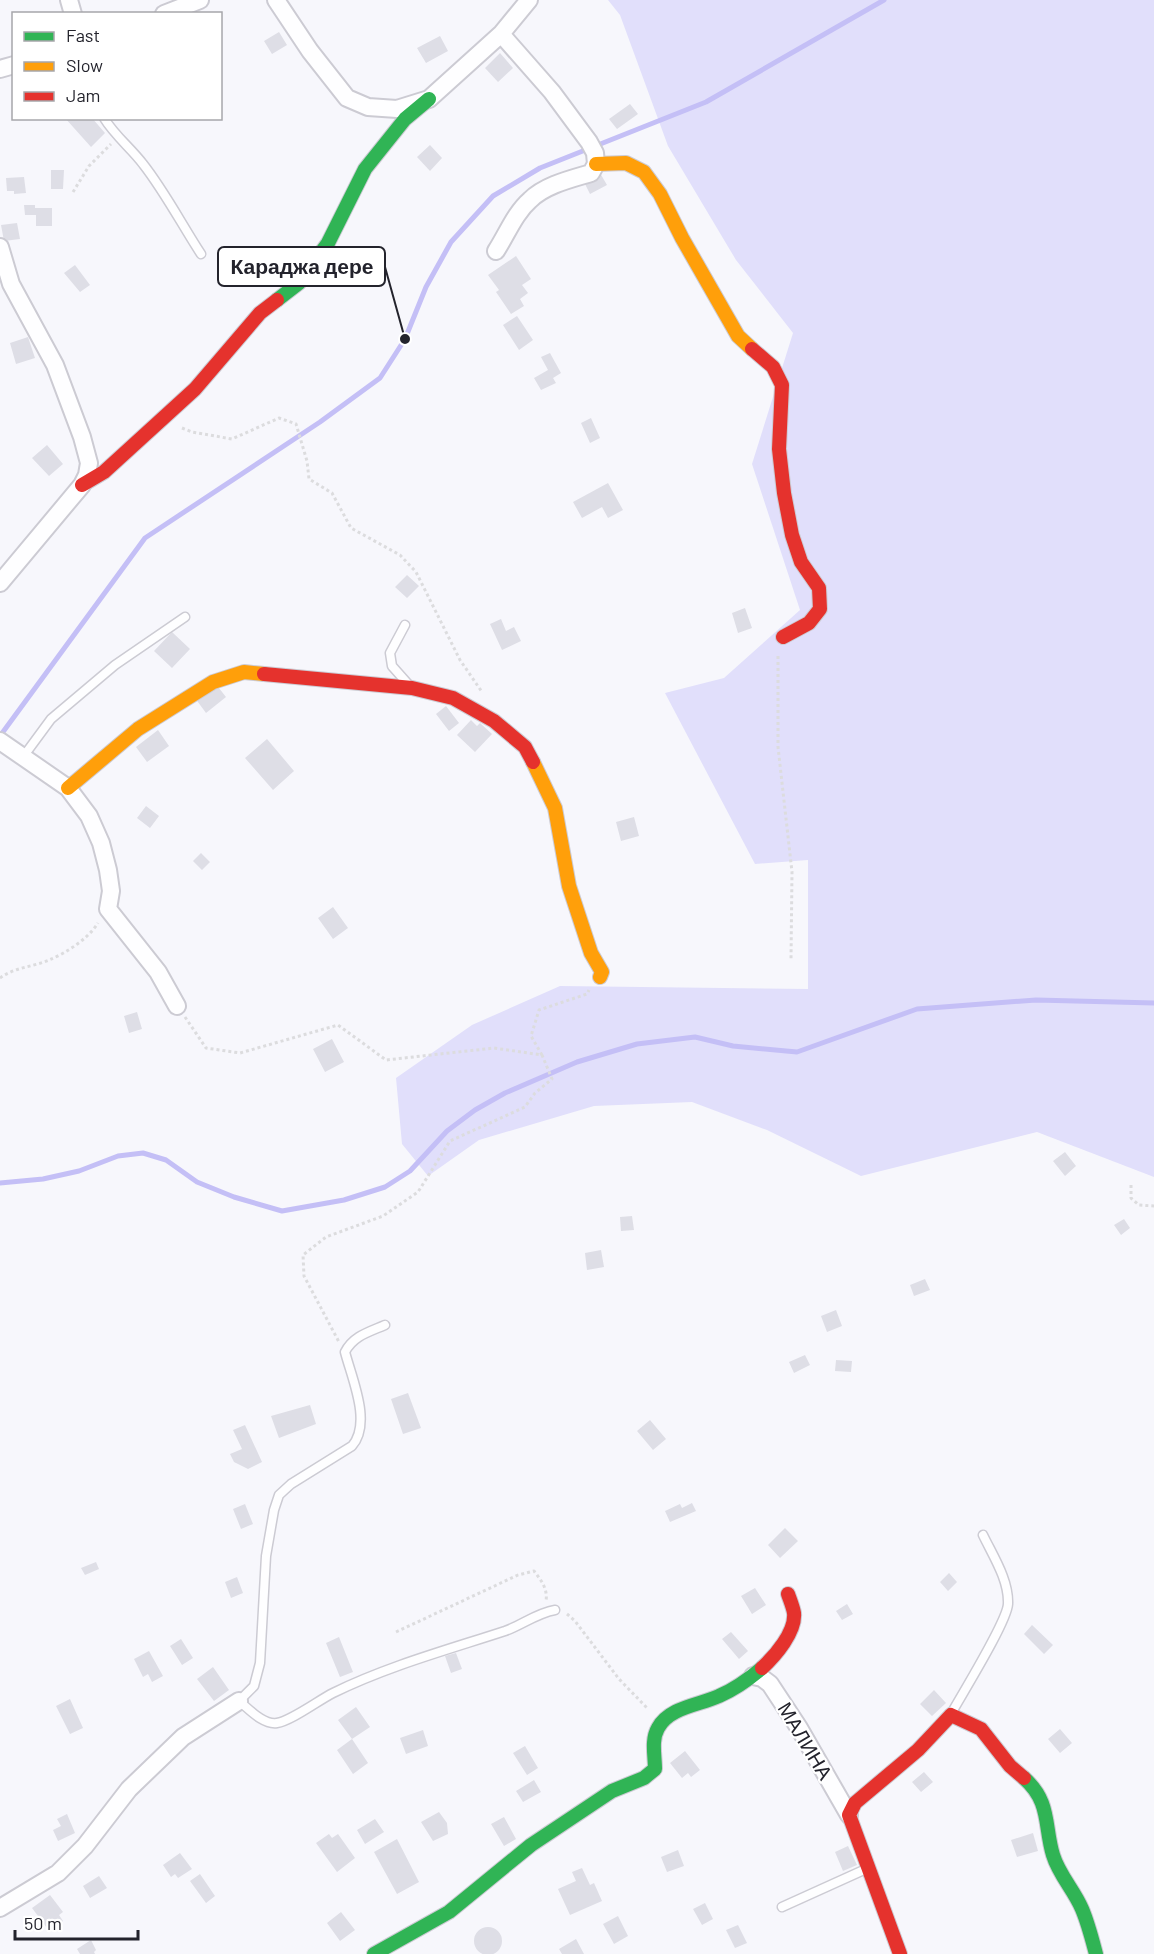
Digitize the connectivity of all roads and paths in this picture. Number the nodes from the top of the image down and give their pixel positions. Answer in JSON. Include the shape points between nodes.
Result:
{"nodes":[{"id":1,"x":200,"y":0,"type":"edge"},
{"id":2,"x":276,"y":0,"type":"edge"},
{"id":3,"x":529,"y":0,"type":"edge"},
{"id":4,"x":169,"y":12,"type":"edge"},
{"id":5,"x":501,"y":34,"type":"junction"},
{"id":6,"x":429,"y":99,"type":"junction"},
{"id":7,"x":105,"y":120,"type":"edge"},
{"id":8,"x":113,"y":133,"type":"junction"},
{"id":9,"x":593,"y":153,"type":"junction"},
{"id":10,"x":74,"y":192,"type":"dead end"},
{"id":11,"x":0,"y":247,"type":"edge"},
{"id":12,"x":496,"y":251,"type":"dead end"},
{"id":13,"x":201,"y":254,"type":"dead end"},
{"id":14,"x":162,"y":420,"type":"junction"},
{"id":15,"x":82,"y":485,"type":"junction"},
{"id":16,"x":0,"y":583,"type":"edge"},
{"id":17,"x":185,"y":617,"type":"dead end"},
{"id":18,"x":405,"y":625,"type":"dead end"},
{"id":19,"x":783,"y":637,"type":"joint"},
{"id":20,"x":412,"y":688,"type":"junction"},
{"id":21,"x":487,"y":698,"type":"dead end"},
{"id":22,"x":2,"y":742,"type":"edge"},
{"id":23,"x":23,"y":757,"type":"junction"},
{"id":24,"x":68,"y":788,"type":"junction"},
{"id":25,"x":108,"y":909,"type":"junction"},
{"id":26,"x":791,"y":959,"type":"dead end"},
{"id":27,"x":600,"y":977,"type":"joint"},
{"id":28,"x":0,"y":978,"type":"edge"},
{"id":29,"x":177,"y":1006,"type":"joint"},
{"id":30,"x":542,"y":1054,"type":"junction"},
{"id":31,"x":1131,"y":1185,"type":"dead end"},
{"id":32,"x":1154,"y":1206,"type":"edge"},
{"id":33,"x":385,"y":1325,"type":"dead end"},
{"id":34,"x":345,"y":1352,"type":"junction"},
{"id":35,"x":983,"y":1535,"type":"dead end"},
{"id":36,"x":788,"y":1594,"type":"dead end"},
{"id":37,"x":555,"y":1610,"type":"joint"},
{"id":38,"x":544,"y":1612,"type":"junction"},
{"id":39,"x":396,"y":1632,"type":"dead end"},
{"id":40,"x":753,"y":1676,"type":"junction"},
{"id":41,"x":238,"y":1701,"type":"junction"},
{"id":42,"x":951,"y":1714,"type":"junction"},
{"id":43,"x":660,"y":1722,"type":"junction"},
{"id":44,"x":849,"y":1815,"type":"junction"},
{"id":45,"x":868,"y":1868,"type":"junction"},
{"id":46,"x":782,"y":1907,"type":"dead end"},
{"id":47,"x":0,"y":1908,"type":"edge"},
{"id":48,"x":374,"y":1954,"type":"edge"},
{"id":49,"x":900,"y":1954,"type":"edge"},
{"id":50,"x":1096,"y":1954,"type":"edge"}],
"edges":[{"from":1,"to":4,"type":"street"},
{"from":2,"to":6,"type":"street","via":[[347,98],[368,107],[397,109]]},
{"from":3,"to":5,"type":"street"},
{"from":5,"to":6,"type":"street"},
{"from":5,"to":9,"type":"street","via":[[552,92]]},
{"from":6,"to":14,"type":"street","via":[[405,118],[365,169],[328,243],[299,283],[260,313],[195,389]]},
{"from":7,"to":8,"type":"lane"},
{"from":8,"to":10,"type":"path","via":[[111,144],[89,166]]},
{"from":8,"to":13,"type":"lane","via":[[145,166]]},
{"from":9,"to":12,"type":"street","via":[[591,173],[532,197]]},
{"from":9,"to":19,"type":"street","via":[[644,171],[738,336],[773,367],[782,385],[779,449],[784,493],[801,562],[819,588],[820,609],[809,623]]},
{"from":11,"to":15,"type":"street","via":[[11,284],[55,365],[82,436],[89,463]]},
{"from":14,"to":15,"type":"street","via":[[104,472]]},
{"from":14,"to":21,"type":"path","via":[[192,432],[232,439],[279,418],[296,424],[309,479],[332,493],[351,528],[400,555],[416,572],[460,660]]},
{"from":15,"to":16,"type":"street"},
{"from":17,"to":23,"type":"lane","via":[[116,665],[51,719]]},
{"from":18,"to":20,"type":"lane","via":[[390,653],[392,666]]},
{"from":19,"to":26,"type":"path","via":[[778,654],[778,747],[792,872]]},
{"from":20,"to":24,"type":"street","via":[[244,672],[227,676],[138,729]]},
{"from":20,"to":27,"type":"street","via":[[453,698],[494,721],[525,747],[555,808],[569,886],[591,953],[602,972]]},
{"from":22,"to":23,"type":"street"},
{"from":23,"to":24,"type":"street"},
{"from":24,"to":25,"type":"street","via":[[89,816],[101,843],[111,891]]},
{"from":25,"to":28,"type":"path","via":[[94,930],[74,946]]},
{"from":25,"to":29,"type":"street","via":[[158,972]]},
{"from":27,"to":30,"type":"path","via":[[587,994],[539,1010],[531,1036]]},
{"from":29,"to":30,"type":"path","via":[[206,1047],[240,1053],[338,1025],[386,1060],[494,1048]]},
{"from":30,"to":34,"type":"path","via":[[552,1079],[525,1107],[450,1141],[418,1192],[383,1216],[326,1237],[303,1255],[303,1276]]},
{"from":31,"to":32,"type":"path","via":[[1131,1198],[1139,1205]]},
{"from":33,"to":34,"type":"lane","via":[[363,1334]]},
{"from":34,"to":41,"type":"lane","via":[[361,1427],[351,1446],[279,1495],[266,1556],[260,1663],[254,1686]]},
{"from":35,"to":42,"type":"lane","via":[[1006,1582],[1008,1605]]},
{"from":36,"to":40,"type":"street","via":[[794,1616],[787,1638]]},
{"from":37,"to":38,"type":"lane"},
{"from":37,"to":43,"type":"path","via":[[562,1610],[575,1621]]},
{"from":38,"to":39,"type":"path","via":[[547,1593],[534,1571]]},
{"from":38,"to":41,"type":"lane","via":[[508,1630],[385,1670],[278,1723],[266,1722]]},
{"from":40,"to":43,"type":"street"},
{"from":40,"to":44,"type":"street","name":"МАЛИНА","via":[[770,1684]]},
{"from":41,"to":47,"type":"street","via":[[183,1737],[129,1789],[85,1846],[58,1873]]},
{"from":42,"to":44,"type":"street","via":[[918,1750],[855,1803]]},
{"from":42,"to":50,"type":"street","via":[[981,1729],[1010,1766],[1034,1788],[1047,1815],[1053,1855],[1082,1908]]},
{"from":43,"to":48,"type":"street","via":[[654,1740],[655,1768],[644,1778],[612,1791],[531,1845],[448,1912]]},
{"from":44,"to":45,"type":"street"},
{"from":45,"to":46,"type":"lane"},
{"from":45,"to":49,"type":"street"}]}
